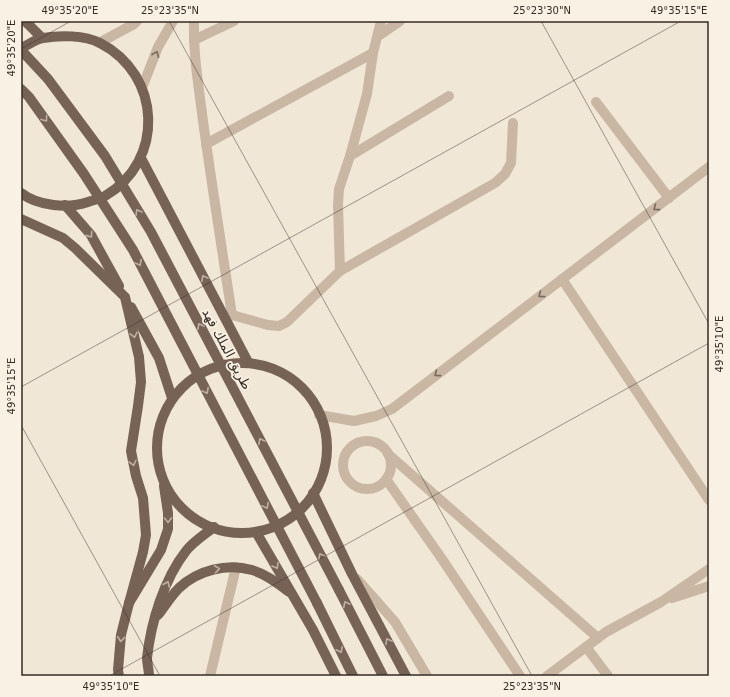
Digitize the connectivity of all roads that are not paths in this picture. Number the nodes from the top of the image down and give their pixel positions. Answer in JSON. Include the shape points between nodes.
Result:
{"nodes":[{"id":1,"x":25,"y":21,"type":"edge"},
{"id":2,"x":137,"y":21,"type":"edge"},
{"id":3,"x":173,"y":21,"type":"edge"},
{"id":4,"x":194,"y":21,"type":"edge"},
{"id":5,"x":234,"y":21,"type":"edge"},
{"id":6,"x":381,"y":21,"type":"edge"},
{"id":7,"x":400,"y":21,"type":"edge"},
{"id":8,"x":378,"y":36,"type":"junction"},
{"id":9,"x":42,"y":38,"type":"junction"},
{"id":10,"x":194,"y":40,"type":"junction"},
{"id":11,"x":99,"y":43,"type":"junction"},
{"id":12,"x":21,"y":49,"type":"edge"},
{"id":13,"x":373,"y":53,"type":"junction"},
{"id":14,"x":142,"y":88,"type":"junction"},
{"id":15,"x":21,"y":89,"type":"edge"},
{"id":16,"x":449,"y":96,"type":"dead end"},
{"id":17,"x":596,"y":102,"type":"dead end"},
{"id":18,"x":513,"y":123,"type":"dead end"},
{"id":19,"x":206,"y":144,"type":"junction"},
{"id":20,"x":350,"y":156,"type":"junction"},
{"id":21,"x":141,"y":158,"type":"junction"},
{"id":22,"x":709,"y":167,"type":"edge"},
{"id":23,"x":21,"y":194,"type":"edge"},
{"id":24,"x":669,"y":198,"type":"junction"},
{"id":25,"x":65,"y":205,"type":"junction"},
{"id":26,"x":21,"y":219,"type":"edge"},
{"id":27,"x":340,"y":271,"type":"junction"},
{"id":28,"x":562,"y":279,"type":"junction"},
{"id":29,"x":125,"y":297,"type":"junction"},
{"id":30,"x":229,"y":317,"type":"junction"},
{"id":31,"x":248,"y":362,"type":"junction"},
{"id":32,"x":172,"y":398,"type":"junction"},
{"id":33,"x":319,"y":415,"type":"junction"},
{"id":34,"x":388,"y":454,"type":"junction"},
{"id":35,"x":386,"y":480,"type":"junction"},
{"id":36,"x":164,"y":482,"type":"junction"},
{"id":37,"x":313,"y":493,"type":"junction"},
{"id":38,"x":709,"y":500,"type":"edge"},
{"id":39,"x":214,"y":527,"type":"junction"},
{"id":40,"x":256,"y":532,"type":"junction"},
{"id":41,"x":236,"y":567,"type":"junction"},
{"id":42,"x":709,"y":569,"type":"edge"},
{"id":43,"x":352,"y":574,"type":"junction"},
{"id":44,"x":709,"y":586,"type":"edge"},
{"id":45,"x":293,"y":595,"type":"junction"},
{"id":46,"x":661,"y":602,"type":"junction"},
{"id":47,"x":129,"y":603,"type":"junction"},
{"id":48,"x":155,"y":618,"type":"junction"},
{"id":49,"x":598,"y":638,"type":"junction"},
{"id":50,"x":586,"y":647,"type":"junction"},
{"id":51,"x":119,"y":676,"type":"edge"},
{"id":52,"x":149,"y":676,"type":"edge"},
{"id":53,"x":210,"y":676,"type":"edge"},
{"id":54,"x":336,"y":676,"type":"edge"},
{"id":55,"x":353,"y":676,"type":"edge"},
{"id":56,"x":383,"y":676,"type":"edge"},
{"id":57,"x":406,"y":676,"type":"edge"},
{"id":58,"x":427,"y":676,"type":"edge"},
{"id":59,"x":520,"y":676,"type":"edge"},
{"id":60,"x":547,"y":676,"type":"edge"},
{"id":61,"x":608,"y":676,"type":"edge"}],
"edges":[{"from":1,"to":9,"type":"main road"},
{"from":2,"to":11,"type":"street"},
{"from":14,"to":3,"type":"street","one_way":true,"via":[[158,47]]},
{"from":4,"to":10,"type":"street"},
{"from":5,"to":10,"type":"street"},
{"from":6,"to":8,"type":"street"},
{"from":7,"to":8,"type":"street"},
{"from":8,"to":13,"type":"street"},
{"from":9,"to":11,"type":"main road","via":[[71,36]]},
{"from":9,"to":12,"type":"main road"},
{"from":10,"to":19,"type":"street"},
{"from":11,"to":14,"type":"main road","via":[[122,58]]},
{"from":56,"to":12,"type":"main road","name":"طريق الملك فهد","one_way":true,"bridge":true,"via":[[151,232],[104,156],[48,79]]},
{"from":13,"to":19,"type":"street"},
{"from":13,"to":20,"type":"street","via":[[367,94]]},
{"from":14,"to":21,"type":"main road","via":[[148,105],[149,132]]},
{"from":15,"to":55,"type":"main road","one_way":true,"bridge":true,"via":[[84,174],[133,250]]},
{"from":16,"to":20,"type":"street"},
{"from":17,"to":24,"type":"street"},
{"from":18,"to":27,"type":"street","via":[[511,163],[506,174],[495,183]]},
{"from":19,"to":30,"type":"street"},
{"from":20,"to":27,"type":"street","via":[[339,189]]},
{"from":21,"to":25,"type":"main road","via":[[126,180],[104,197],[78,205]]},
{"from":30,"to":21,"type":"main road","one_way":true},
{"from":22,"to":24,"type":"street"},
{"from":23,"to":25,"type":"main road","via":[[52,205]]},
{"from":24,"to":28,"type":"street","one_way":true},
{"from":25,"to":29,"type":"main road","one_way":true,"via":[[90,235]]},
{"from":26,"to":29,"type":"main road","via":[[63,238]]},
{"from":27,"to":30,"type":"street","via":[[287,322],[279,326]]},
{"from":28,"to":33,"type":"street","one_way":true,"via":[[392,409],[354,421]]},
{"from":28,"to":38,"type":"street"},
{"from":29,"to":32,"type":"main road","via":[[159,358]]},
{"from":29,"to":47,"type":"main road","one_way":true,"via":[[139,357],[141,382],[130,451],[143,498],[146,535]]},
{"from":30,"to":31,"type":"main road"},
{"from":31,"to":32,"type":"main road","via":[[219,365],[199,374]]},
{"from":31,"to":33,"type":"main road","via":[[276,370],[299,385],[316,406]]},
{"from":32,"to":36,"type":"main road","via":[[159,424],[156,453]]},
{"from":33,"to":37,"type":"main road","via":[[325,432],[326,459]]},
{"from":34,"to":35,"type":"street","via":[[391,467]]},
{"from":34,"to":35,"type":"street","via":[[373,441],[359,442],[348,450],[343,462],[346,476],[355,485],[368,489]]},
{"from":34,"to":49,"type":"street"},
{"from":35,"to":59,"type":"street"},
{"from":36,"to":39,"type":"main road","via":[[180,506],[203,524]]},
{"from":36,"to":47,"type":"main road","one_way":true,"via":[[168,529],[161,550]]},
{"from":37,"to":40,"type":"main road","via":[[303,507],[282,523]]},
{"from":37,"to":43,"type":"main road"},
{"from":39,"to":40,"type":"main road","via":[[229,532]]},
{"from":48,"to":39,"type":"main road","one_way":true,"via":[[173,569],[187,550]]},
{"from":40,"to":45,"type":"main road","one_way":true},
{"from":41,"to":45,"type":"main road","via":[[266,576]]},
{"from":48,"to":41,"type":"main road","one_way":true,"via":[[180,588],[195,577],[207,571]]},
{"from":41,"to":53,"type":"street"},
{"from":42,"to":46,"type":"street"},
{"from":57,"to":43,"type":"main road","one_way":true},
{"from":43,"to":58,"type":"street","via":[[395,622]]},
{"from":44,"to":46,"type":"street"},
{"from":45,"to":54,"type":"main road"},
{"from":46,"to":49,"type":"street"},
{"from":47,"to":51,"type":"main road","one_way":true,"via":[[121,635]]},
{"from":48,"to":52,"type":"main road","via":[[147,659]]},
{"from":49,"to":50,"type":"street"},
{"from":50,"to":60,"type":"street"},
{"from":50,"to":61,"type":"street"}]}
